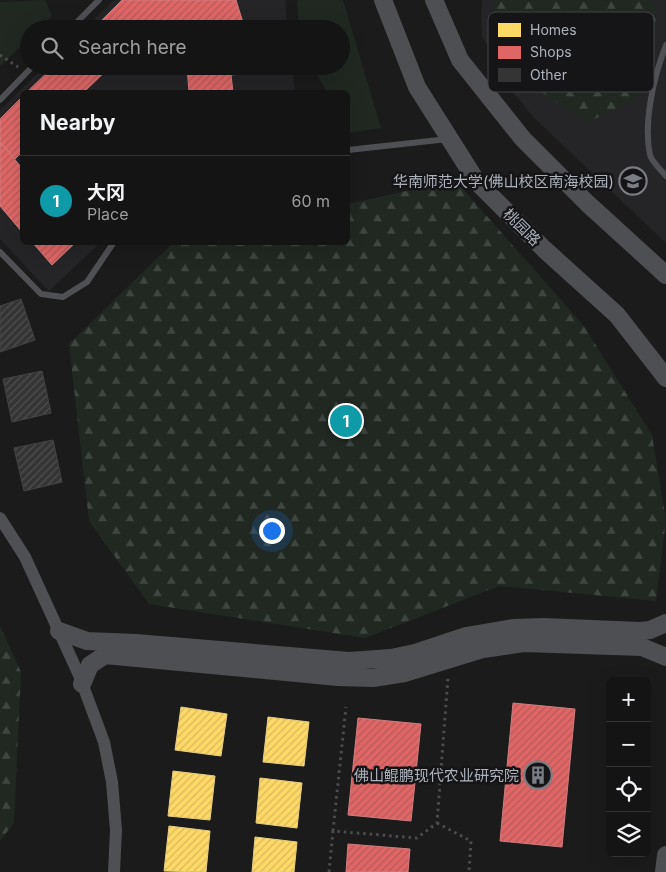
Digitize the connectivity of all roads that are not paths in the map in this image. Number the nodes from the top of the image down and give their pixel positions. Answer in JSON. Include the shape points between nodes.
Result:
{"nodes":[{"id":1,"x":99,"y":0,"type":"edge"},
{"id":2,"x":382,"y":0,"type":"edge"},
{"id":3,"x":434,"y":0,"type":"edge"},
{"id":4,"x":79,"y":20,"type":"edge"},
{"id":5,"x":666,"y":45,"type":"edge"},
{"id":6,"x":25,"y":75,"type":"edge"},
{"id":7,"x":654,"y":88,"type":"edge"},
{"id":8,"x":653,"y":92,"type":"edge"},
{"id":9,"x":0,"y":100,"type":"edge"},
{"id":10,"x":450,"y":138,"type":"junction"},
{"id":11,"x":350,"y":150,"type":"edge"},
{"id":12,"x":666,"y":176,"type":"edge"},
{"id":13,"x":112,"y":245,"type":"edge"},
{"id":14,"x":0,"y":252,"type":"edge"},
{"id":15,"x":666,"y":275,"type":"edge"},
{"id":16,"x":666,"y":378,"type":"edge"},
{"id":17,"x":0,"y":518,"type":"edge"},
{"id":18,"x":666,"y":623,"type":"edge"},
{"id":19,"x":59,"y":631,"type":"junction"},
{"id":20,"x":666,"y":657,"type":"edge"},
{"id":21,"x":82,"y":684,"type":"junction"},
{"id":22,"x":666,"y":854,"type":"edge"},
{"id":23,"x":114,"y":872,"type":"edge"},
{"id":24,"x":664,"y":872,"type":"edge"}],
"edges":[{"from":1,"to":4,"type":"lane"},
{"from":2,"to":10,"type":"street","name":"桃园路","via":[[417,87]]},
{"from":3,"to":15,"type":"street","via":[[460,60],[523,139]]},
{"from":5,"to":7,"type":"lane"},
{"from":6,"to":9,"type":"lane"},
{"from":8,"to":12,"type":"lane","via":[[647,120],[651,156]]},
{"from":10,"to":11,"type":"lane"},
{"from":10,"to":16,"type":"street","name":"桃园路","via":[[477,182],[617,315]]},
{"from":13,"to":14,"type":"lane","via":[[87,282],[63,297],[41,294]]},
{"from":17,"to":19,"type":"street","via":[[25,557]]},
{"from":18,"to":19,"type":"street","via":[[650,630],[513,628],[466,636],[416,653],[349,661],[87,641]]},
{"from":19,"to":21,"type":"street"},
{"from":20,"to":21,"type":"street","via":[[642,647],[524,643],[483,649],[405,673],[373,678],[105,655],[90,664]]},
{"from":21,"to":23,"type":"street","via":[[104,742],[112,782],[116,830]]},
{"from":22,"to":24,"type":"street"}]}
